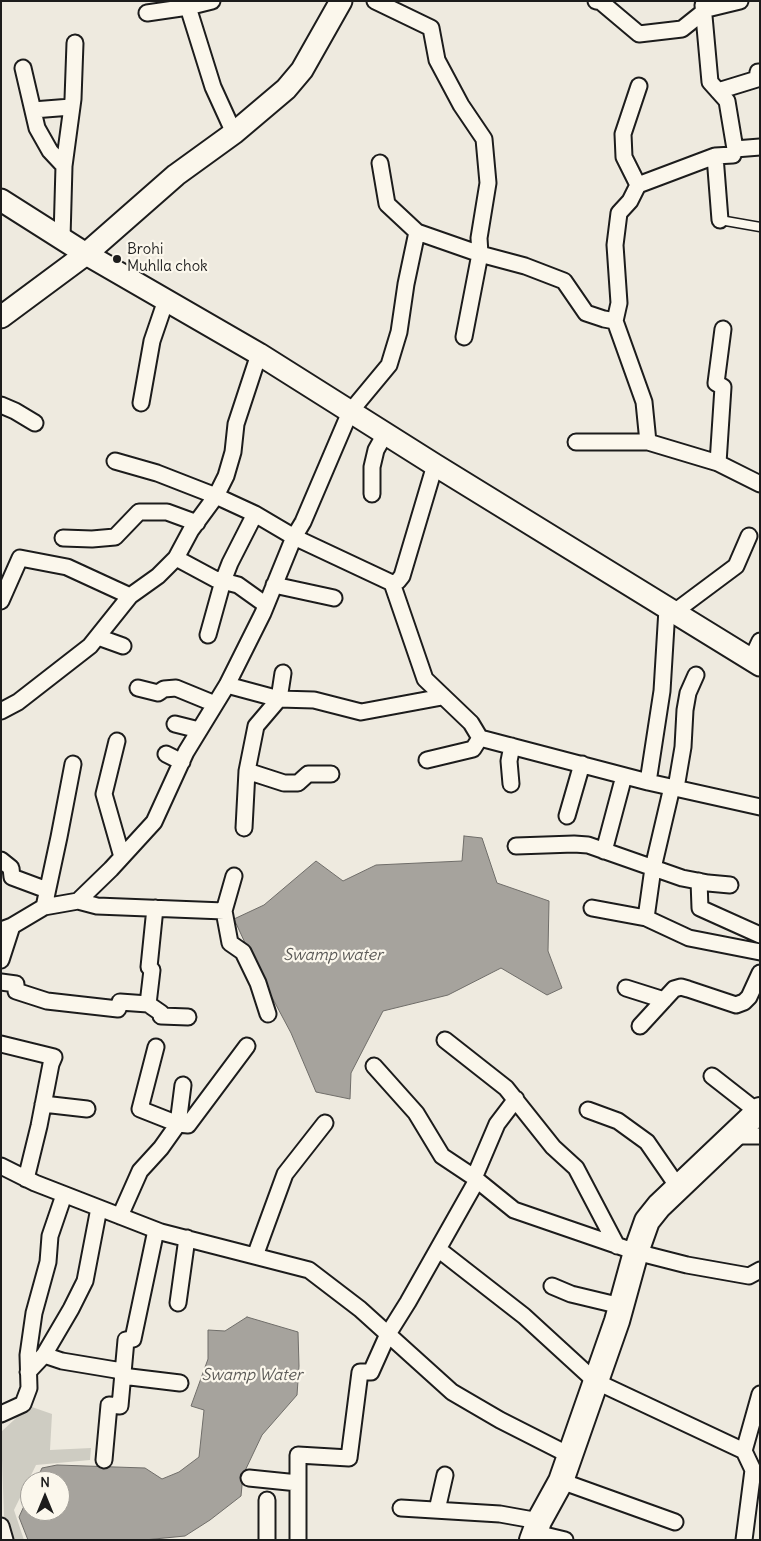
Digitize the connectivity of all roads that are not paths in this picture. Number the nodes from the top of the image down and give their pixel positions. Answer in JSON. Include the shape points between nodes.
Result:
{"nodes":[{"id":1,"x":212,"y":1,"type":"edge"},
{"id":2,"x":341,"y":1,"type":"edge"},
{"id":3,"x":375,"y":1,"type":"edge"},
{"id":4,"x":596,"y":1,"type":"edge"},
{"id":5,"x":740,"y":1,"type":"edge"},
{"id":6,"x":703,"y":6,"type":"edge"},
{"id":7,"x":188,"y":7,"type":"junction"},
{"id":8,"x":147,"y":13,"type":"dead end"},
{"id":9,"x":76,"y":43,"type":"dead end"},
{"id":10,"x":23,"y":68,"type":"dead end"},
{"id":11,"x":760,"y":72,"type":"edge"},
{"id":12,"x":639,"y":86,"type":"dead end"},
{"id":13,"x":718,"y":91,"type":"junction"},
{"id":14,"x":75,"y":101,"type":"junction"},
{"id":15,"x":33,"y":110,"type":"junction"},
{"id":16,"x":234,"y":133,"type":"junction"},
{"id":17,"x":760,"y":147,"type":"edge"},
{"id":18,"x":734,"y":149,"type":"junction"},
{"id":19,"x":715,"y":156,"type":"junction"},
{"id":20,"x":380,"y":163,"type":"dead end"},
{"id":21,"x":64,"y":166,"type":"junction"},
{"id":22,"x":638,"y":185,"type":"junction"},
{"id":23,"x":1,"y":200,"type":"edge"},
{"id":24,"x":720,"y":220,"type":"joint"},
{"id":25,"x":760,"y":228,"type":"edge"},
{"id":26,"x":417,"y":232,"type":"junction"},
{"id":27,"x":62,"y":238,"type":"junction"},
{"id":28,"x":86,"y":254,"type":"junction"},
{"id":29,"x":480,"y":254,"type":"junction"},
{"id":30,"x":166,"y":300,"type":"junction"},
{"id":31,"x":1,"y":316,"type":"edge"},
{"id":32,"x":615,"y":321,"type":"junction"},
{"id":33,"x":723,"y":329,"type":"dead end"},
{"id":34,"x":464,"y":337,"type":"dead end"},
{"id":35,"x":258,"y":354,"type":"junction"},
{"id":36,"x":141,"y":403,"type":"dead end"},
{"id":37,"x":1,"y":405,"type":"edge"},
{"id":38,"x":350,"y":412,"type":"junction"},
{"id":39,"x":35,"y":423,"type":"dead end"},
{"id":40,"x":385,"y":434,"type":"junction"},
{"id":41,"x":576,"y":442,"type":"dead end"},
{"id":42,"x":648,"y":442,"type":"junction"},
{"id":43,"x":115,"y":461,"type":"dead end"},
{"id":44,"x":718,"y":463,"type":"junction"},
{"id":45,"x":435,"y":465,"type":"junction"},
{"id":46,"x":760,"y":484,"type":"edge"},
{"id":47,"x":372,"y":494,"type":"dead end"},
{"id":48,"x":216,"y":496,"type":"junction"},
{"id":49,"x":255,"y":514,"type":"junction"},
{"id":50,"x":197,"y":522,"type":"junction"},
{"id":51,"x":749,"y":536,"type":"dead end"},
{"id":52,"x":294,"y":537,"type":"junction"},
{"id":53,"x":63,"y":538,"type":"dead end"},
{"id":54,"x":176,"y":558,"type":"junction"},
{"id":55,"x":223,"y":581,"type":"junction"},
{"id":56,"x":392,"y":583,"type":"junction"},
{"id":57,"x":274,"y":585,"type":"junction"},
{"id":58,"x":130,"y":596,"type":"junction"},
{"id":59,"x":334,"y":598,"type":"dead end"},
{"id":60,"x":1,"y":601,"type":"edge"},
{"id":61,"x":266,"y":605,"type":"junction"},
{"id":62,"x":670,"y":611,"type":"junction"},
{"id":63,"x":208,"y":635,"type":"dead end"},
{"id":64,"x":98,"y":636,"type":"junction"},
{"id":65,"x":760,"y":641,"type":"edge"},
{"id":66,"x":124,"y":646,"type":"dead end"},
{"id":67,"x":755,"y":663,"type":"edge"},
{"id":68,"x":283,"y":673,"type":"dead end"},
{"id":69,"x":696,"y":675,"type":"dead end"},
{"id":70,"x":226,"y":685,"type":"junction"},
{"id":71,"x":138,"y":688,"type":"dead end"},
{"id":72,"x":442,"y":697,"type":"junction"},
{"id":73,"x":279,"y":699,"type":"junction"},
{"id":74,"x":216,"y":704,"type":"junction"},
{"id":75,"x":1,"y":711,"type":"edge"},
{"id":76,"x":175,"y":724,"type":"dead end"},
{"id":77,"x":199,"y":730,"type":"junction"},
{"id":78,"x":480,"y":738,"type":"junction"},
{"id":79,"x":117,"y":741,"type":"dead end"},
{"id":80,"x":512,"y":746,"type":"junction"},
{"id":81,"x":166,"y":754,"type":"dead end"},
{"id":82,"x":428,"y":760,"type":"dead end"},
{"id":83,"x":182,"y":762,"type":"junction"},
{"id":84,"x":72,"y":764,"type":"dead end"},
{"id":85,"x":582,"y":764,"type":"junction"},
{"id":86,"x":247,"y":771,"type":"junction"},
{"id":87,"x":331,"y":774,"type":"dead end"},
{"id":88,"x":624,"y":776,"type":"junction"},
{"id":89,"x":648,"y":782,"type":"junction"},
{"id":90,"x":511,"y":784,"type":"dead end"},
{"id":91,"x":674,"y":788,"type":"junction"},
{"id":92,"x":760,"y":807,"type":"edge"},
{"id":93,"x":567,"y":816,"type":"dead end"},
{"id":94,"x":244,"y":828,"type":"dead end"},
{"id":95,"x":516,"y":846,"type":"dead end"},
{"id":96,"x":604,"y":851,"type":"junction"},
{"id":97,"x":122,"y":858,"type":"junction"},
{"id":98,"x":1,"y":860,"type":"edge"},
{"id":99,"x":653,"y":868,"type":"junction"},
{"id":100,"x":234,"y":876,"type":"dead end"},
{"id":101,"x":699,"y":882,"type":"junction"},
{"id":102,"x":730,"y":884,"type":"dead end"},
{"id":103,"x":47,"y":890,"type":"junction"},
{"id":104,"x":78,"y":901,"type":"junction"},
{"id":105,"x":44,"y":907,"type":"junction"},
{"id":106,"x":155,"y":908,"type":"junction"},
{"id":107,"x":592,"y":908,"type":"dead end"},
{"id":108,"x":224,"y":911,"type":"junction"},
{"id":109,"x":646,"y":918,"type":"junction"},
{"id":110,"x":7,"y":928,"type":"edge"},
{"id":111,"x":760,"y":935,"type":"edge"},
{"id":112,"x":759,"y":949,"type":"edge"},
{"id":113,"x":1,"y":960,"type":"edge"},
{"id":114,"x":760,"y":973,"type":"edge"},
{"id":115,"x":1,"y":982,"type":"edge"},
{"id":116,"x":626,"y":988,"type":"dead end"},
{"id":117,"x":664,"y":1000,"type":"junction"},
{"id":118,"x":148,"y":1004,"type":"junction"},
{"id":119,"x":268,"y":1014,"type":"dead end"},
{"id":120,"x":188,"y":1017,"type":"dead end"},
{"id":121,"x":640,"y":1026,"type":"dead end"},
{"id":122,"x":446,"y":1040,"type":"dead end"},
{"id":123,"x":1,"y":1044,"type":"edge"},
{"id":124,"x":247,"y":1046,"type":"dead end"},
{"id":125,"x":156,"y":1047,"type":"dead end"},
{"id":126,"x":374,"y":1066,"type":"dead end"},
{"id":127,"x":712,"y":1076,"type":"dead end"},
{"id":128,"x":184,"y":1086,"type":"dead end"},
{"id":129,"x":516,"y":1099,"type":"junction"},
{"id":130,"x":43,"y":1104,"type":"junction"},
{"id":131,"x":86,"y":1109,"type":"dead end"},
{"id":132,"x":588,"y":1110,"type":"dead end"},
{"id":133,"x":759,"y":1111,"type":"edge"},
{"id":134,"x":178,"y":1124,"type":"junction"},
{"id":135,"x":325,"y":1124,"type":"dead end"},
{"id":136,"x":734,"y":1136,"type":"junction"},
{"id":137,"x":760,"y":1136,"type":"edge"},
{"id":138,"x":1,"y":1166,"type":"edge"},
{"id":139,"x":26,"y":1179,"type":"junction"},
{"id":140,"x":476,"y":1179,"type":"junction"},
{"id":141,"x":678,"y":1188,"type":"junction"},
{"id":142,"x":64,"y":1194,"type":"junction"},
{"id":143,"x":99,"y":1208,"type":"junction"},
{"id":144,"x":120,"y":1216,"type":"junction"},
{"id":145,"x":156,"y":1230,"type":"junction"},
{"id":146,"x":187,"y":1238,"type":"junction"},
{"id":147,"x":626,"y":1249,"type":"junction"},
{"id":148,"x":438,"y":1250,"type":"junction"},
{"id":149,"x":255,"y":1256,"type":"junction"},
{"id":150,"x":759,"y":1272,"type":"edge"},
{"id":151,"x":552,"y":1286,"type":"dead end"},
{"id":152,"x":178,"y":1303,"type":"dead end"},
{"id":153,"x":621,"y":1306,"type":"junction"},
{"id":154,"x":388,"y":1334,"type":"junction"},
{"id":155,"x":44,"y":1355,"type":"junction"},
{"id":156,"x":28,"y":1372,"type":"junction"},
{"id":157,"x":122,"y":1374,"type":"junction"},
{"id":158,"x":595,"y":1381,"type":"junction"},
{"id":159,"x":180,"y":1383,"type":"dead end"},
{"id":160,"x":760,"y":1394,"type":"edge"},
{"id":161,"x":1,"y":1414,"type":"edge"},
{"id":162,"x":570,"y":1454,"type":"junction"},
{"id":163,"x":750,"y":1456,"type":"edge"},
{"id":164,"x":104,"y":1460,"type":"dead end"},
{"id":165,"x":446,"y":1475,"type":"dead end"},
{"id":166,"x":249,"y":1478,"type":"dead end"},
{"id":167,"x":561,"y":1480,"type":"junction"},
{"id":168,"x":298,"y":1483,"type":"junction"},
{"id":169,"x":267,"y":1500,"type":"dead end"},
{"id":170,"x":401,"y":1508,"type":"dead end"},
{"id":171,"x":437,"y":1510,"type":"junction"},
{"id":172,"x":675,"y":1522,"type":"dead end"},
{"id":173,"x":1,"y":1526,"type":"edge"},
{"id":174,"x":536,"y":1531,"type":"edge"},
{"id":175,"x":5,"y":1540,"type":"edge"},
{"id":176,"x":267,"y":1540,"type":"edge"},
{"id":177,"x":298,"y":1540,"type":"edge"},
{"id":178,"x":564,"y":1540,"type":"edge"},
{"id":179,"x":744,"y":1540,"type":"edge"}],
"edges":[{"from":1,"to":7,"type":"street"},
{"from":2,"to":16,"type":"main road","via":[[302,70],[286,89]]},
{"from":3,"to":29,"type":"street","via":[[432,28],[437,60],[484,139],[488,183],[479,238]]},
{"from":4,"to":6,"type":"street","via":[[639,34],[682,29]]},
{"from":5,"to":6,"type":"street","via":[[707,9]]},
{"from":6,"to":13,"type":"street","via":[[710,82]]},
{"from":7,"to":8,"type":"street"},
{"from":7,"to":16,"type":"street","via":[[212,87]]},
{"from":9,"to":14,"type":"street"},
{"from":10,"to":15,"type":"street"},
{"from":11,"to":13,"type":"street","via":[[757,79]]},
{"from":12,"to":22,"type":"street","via":[[623,134],[624,157]]},
{"from":13,"to":18,"type":"street","via":[[727,102]]},
{"from":14,"to":15,"type":"street"},
{"from":14,"to":21,"type":"street"},
{"from":15,"to":21,"type":"street","via":[[37,128],[50,151]]},
{"from":16,"to":28,"type":"main road","via":[[176,175]]},
{"from":17,"to":18,"type":"street"},
{"from":18,"to":19,"type":"street","via":[[733,155]]},
{"from":19,"to":22,"type":"street"},
{"from":19,"to":24,"type":"street"},
{"from":20,"to":26,"type":"street","via":[[387,204]]},
{"from":21,"to":27,"type":"street"},
{"from":22,"to":32,"type":"street","via":[[619,213],[616,245],[619,303]]},
{"from":23,"to":27,"type":"main road"},
{"from":24,"to":25,"type":"lane"},
{"from":26,"to":29,"type":"street"},
{"from":26,"to":38,"type":"street","via":[[399,332],[389,365]]},
{"from":27,"to":28,"type":"main road"},
{"from":28,"to":30,"type":"main road"},
{"from":28,"to":31,"type":"main road"},
{"from":29,"to":32,"type":"street","via":[[564,281],[586,312]]},
{"from":29,"to":34,"type":"street"},
{"from":30,"to":35,"type":"main road"},
{"from":30,"to":36,"type":"street","via":[[152,341]]},
{"from":32,"to":42,"type":"street","via":[[644,402]]},
{"from":33,"to":44,"type":"street","via":[[716,383],[723,387]]},
{"from":35,"to":38,"type":"main road"},
{"from":35,"to":48,"type":"street","via":[[236,424],[226,476]]},
{"from":37,"to":39,"type":"street"},
{"from":38,"to":40,"type":"main road"},
{"from":38,"to":52,"type":"street"},
{"from":40,"to":45,"type":"main road"},
{"from":40,"to":47,"type":"street","via":[[376,450],[372,467]]},
{"from":41,"to":42,"type":"street"},
{"from":42,"to":44,"type":"street"},
{"from":43,"to":48,"type":"street"},
{"from":44,"to":46,"type":"street"},
{"from":45,"to":56,"type":"street","via":[[402,576]]},
{"from":45,"to":62,"type":"main road"},
{"from":48,"to":49,"type":"street"},
{"from":48,"to":50,"type":"street"},
{"from":49,"to":52,"type":"street"},
{"from":49,"to":55,"type":"street"},
{"from":50,"to":53,"type":"street","via":[[167,512],[139,512],[115,537]]},
{"from":50,"to":54,"type":"street"},
{"from":51,"to":62,"type":"street","via":[[736,566]]},
{"from":52,"to":56,"type":"street"},
{"from":52,"to":57,"type":"street"},
{"from":54,"to":55,"type":"street"},
{"from":54,"to":58,"type":"street"},
{"from":55,"to":61,"type":"street","via":[[238,585]]},
{"from":55,"to":63,"type":"street"},
{"from":56,"to":72,"type":"street","via":[[425,680]]},
{"from":57,"to":59,"type":"street"},
{"from":57,"to":61,"type":"street"},
{"from":58,"to":60,"type":"street","via":[[67,567],[20,558]]},
{"from":58,"to":64,"type":"street"},
{"from":61,"to":70,"type":"street"},
{"from":62,"to":67,"type":"main road"},
{"from":62,"to":89,"type":"street"},
{"from":64,"to":66,"type":"street"},
{"from":64,"to":75,"type":"street","via":[[47,680]]},
{"from":65,"to":67,"type":"street"},
{"from":68,"to":73,"type":"street"},
{"from":69,"to":91,"type":"street","via":[[688,692],[683,747]]},
{"from":70,"to":73,"type":"street"},
{"from":70,"to":74,"type":"street"},
{"from":71,"to":74,"type":"street","via":[[158,693],[176,688]]},
{"from":72,"to":73,"type":"street","via":[[361,712],[314,700]]},
{"from":72,"to":78,"type":"street","via":[[471,723]]},
{"from":73,"to":86,"type":"street","via":[[256,726]]},
{"from":74,"to":77,"type":"street"},
{"from":76,"to":77,"type":"street"},
{"from":77,"to":83,"type":"street"},
{"from":78,"to":80,"type":"street"},
{"from":78,"to":82,"type":"street","via":[[473,750]]},
{"from":79,"to":97,"type":"street","via":[[104,794]]},
{"from":80,"to":85,"type":"street"},
{"from":80,"to":90,"type":"street","via":[[509,761]]},
{"from":81,"to":83,"type":"street"},
{"from":83,"to":97,"type":"street","via":[[154,822]]},
{"from":84,"to":103,"type":"street"},
{"from":85,"to":88,"type":"street"},
{"from":85,"to":93,"type":"street"},
{"from":86,"to":87,"type":"street","via":[[284,783],[298,783],[308,774]]},
{"from":86,"to":94,"type":"street"},
{"from":88,"to":89,"type":"street"},
{"from":88,"to":96,"type":"street"},
{"from":89,"to":91,"type":"street"},
{"from":91,"to":92,"type":"street"},
{"from":91,"to":99,"type":"street"},
{"from":95,"to":96,"type":"street","via":[[574,844]]},
{"from":96,"to":99,"type":"street"},
{"from":97,"to":104,"type":"street"},
{"from":98,"to":103,"type":"street","via":[[11,868],[12,877]]},
{"from":99,"to":101,"type":"street"},
{"from":99,"to":109,"type":"street"},
{"from":100,"to":108,"type":"street"},
{"from":101,"to":102,"type":"street"},
{"from":101,"to":111,"type":"street","via":[[700,908]]},
{"from":103,"to":105,"type":"street"},
{"from":104,"to":105,"type":"street"},
{"from":104,"to":106,"type":"street","via":[[97,906]]},
{"from":105,"to":110,"type":"street"},
{"from":106,"to":108,"type":"street"},
{"from":106,"to":118,"type":"street"},
{"from":107,"to":109,"type":"street"},
{"from":108,"to":119,"type":"street","via":[[230,943],[243,952]]},
{"from":109,"to":112,"type":"street","via":[[689,938]]},
{"from":110,"to":113,"type":"street"},
{"from":114,"to":117,"type":"street","via":[[749,997],[736,1005],[681,987],[674,989]]},
{"from":115,"to":118,"type":"street","via":[[16,984],[16,991],[47,1001],[118,1009],[120,1002]]},
{"from":116,"to":117,"type":"street"},
{"from":117,"to":121,"type":"street"},
{"from":118,"to":120,"type":"street","via":[[161,1016]]},
{"from":122,"to":129,"type":"street"},
{"from":123,"to":130,"type":"street","via":[[54,1057]]},
{"from":124,"to":134,"type":"street","via":[[188,1124]]},
{"from":125,"to":134,"type":"street","via":[[140,1109]]},
{"from":126,"to":140,"type":"street","via":[[416,1113],[442,1156]]},
{"from":127,"to":133,"type":"street"},
{"from":128,"to":134,"type":"street"},
{"from":129,"to":140,"type":"street","via":[[497,1124]]},
{"from":129,"to":147,"type":"street","via":[[552,1147],[576,1168]]},
{"from":130,"to":131,"type":"street"},
{"from":130,"to":139,"type":"street"},
{"from":132,"to":141,"type":"street","via":[[618,1121],[647,1142]]},
{"from":133,"to":136,"type":"main road"},
{"from":134,"to":144,"type":"street","via":[[140,1170]]},
{"from":135,"to":149,"type":"street","via":[[285,1174]]},
{"from":136,"to":137,"type":"street"},
{"from":136,"to":141,"type":"main road"},
{"from":138,"to":139,"type":"street"},
{"from":139,"to":142,"type":"street"},
{"from":140,"to":147,"type":"street","via":[[514,1210]]},
{"from":140,"to":148,"type":"street"},
{"from":141,"to":147,"type":"main road","via":[[659,1206]]},
{"from":142,"to":143,"type":"street"},
{"from":142,"to":156,"type":"street","via":[[50,1236],[48,1262],[34,1313]]},
{"from":143,"to":144,"type":"street"},
{"from":143,"to":155,"type":"street","via":[[85,1281]]},
{"from":144,"to":145,"type":"street"},
{"from":145,"to":146,"type":"street"},
{"from":145,"to":157,"type":"street","via":[[133,1339],[126,1340]]},
{"from":146,"to":149,"type":"street"},
{"from":146,"to":152,"type":"street"},
{"from":147,"to":150,"type":"street","via":[[687,1265],[749,1276]]},
{"from":147,"to":153,"type":"main road"},
{"from":148,"to":154,"type":"street"},
{"from":148,"to":158,"type":"street","via":[[524,1316]]},
{"from":149,"to":154,"type":"street","via":[[309,1270]]},
{"from":151,"to":153,"type":"street"},
{"from":153,"to":158,"type":"main road"},
{"from":154,"to":162,"type":"street","via":[[452,1392]]},
{"from":154,"to":168,"type":"street","via":[[371,1372],[360,1372],[349,1458],[298,1455]]},
{"from":155,"to":156,"type":"street"},
{"from":155,"to":157,"type":"street"},
{"from":156,"to":161,"type":"street","via":[[29,1388],[23,1404]]},
{"from":157,"to":159,"type":"street"},
{"from":157,"to":164,"type":"street","via":[[120,1406],[109,1405]]},
{"from":158,"to":162,"type":"main road"},
{"from":158,"to":163,"type":"street"},
{"from":160,"to":163,"type":"street"},
{"from":162,"to":167,"type":"main road"},
{"from":163,"to":179,"type":"street","via":[[753,1470]]},
{"from":165,"to":171,"type":"street"},
{"from":166,"to":168,"type":"street"},
{"from":167,"to":172,"type":"street"},
{"from":167,"to":174,"type":"main road"},
{"from":168,"to":177,"type":"street"},
{"from":169,"to":176,"type":"street"},
{"from":170,"to":171,"type":"street"},
{"from":171,"to":174,"type":"street","via":[[500,1514]]},
{"from":173,"to":175,"type":"street"},
{"from":174,"to":178,"type":"street"}]}
